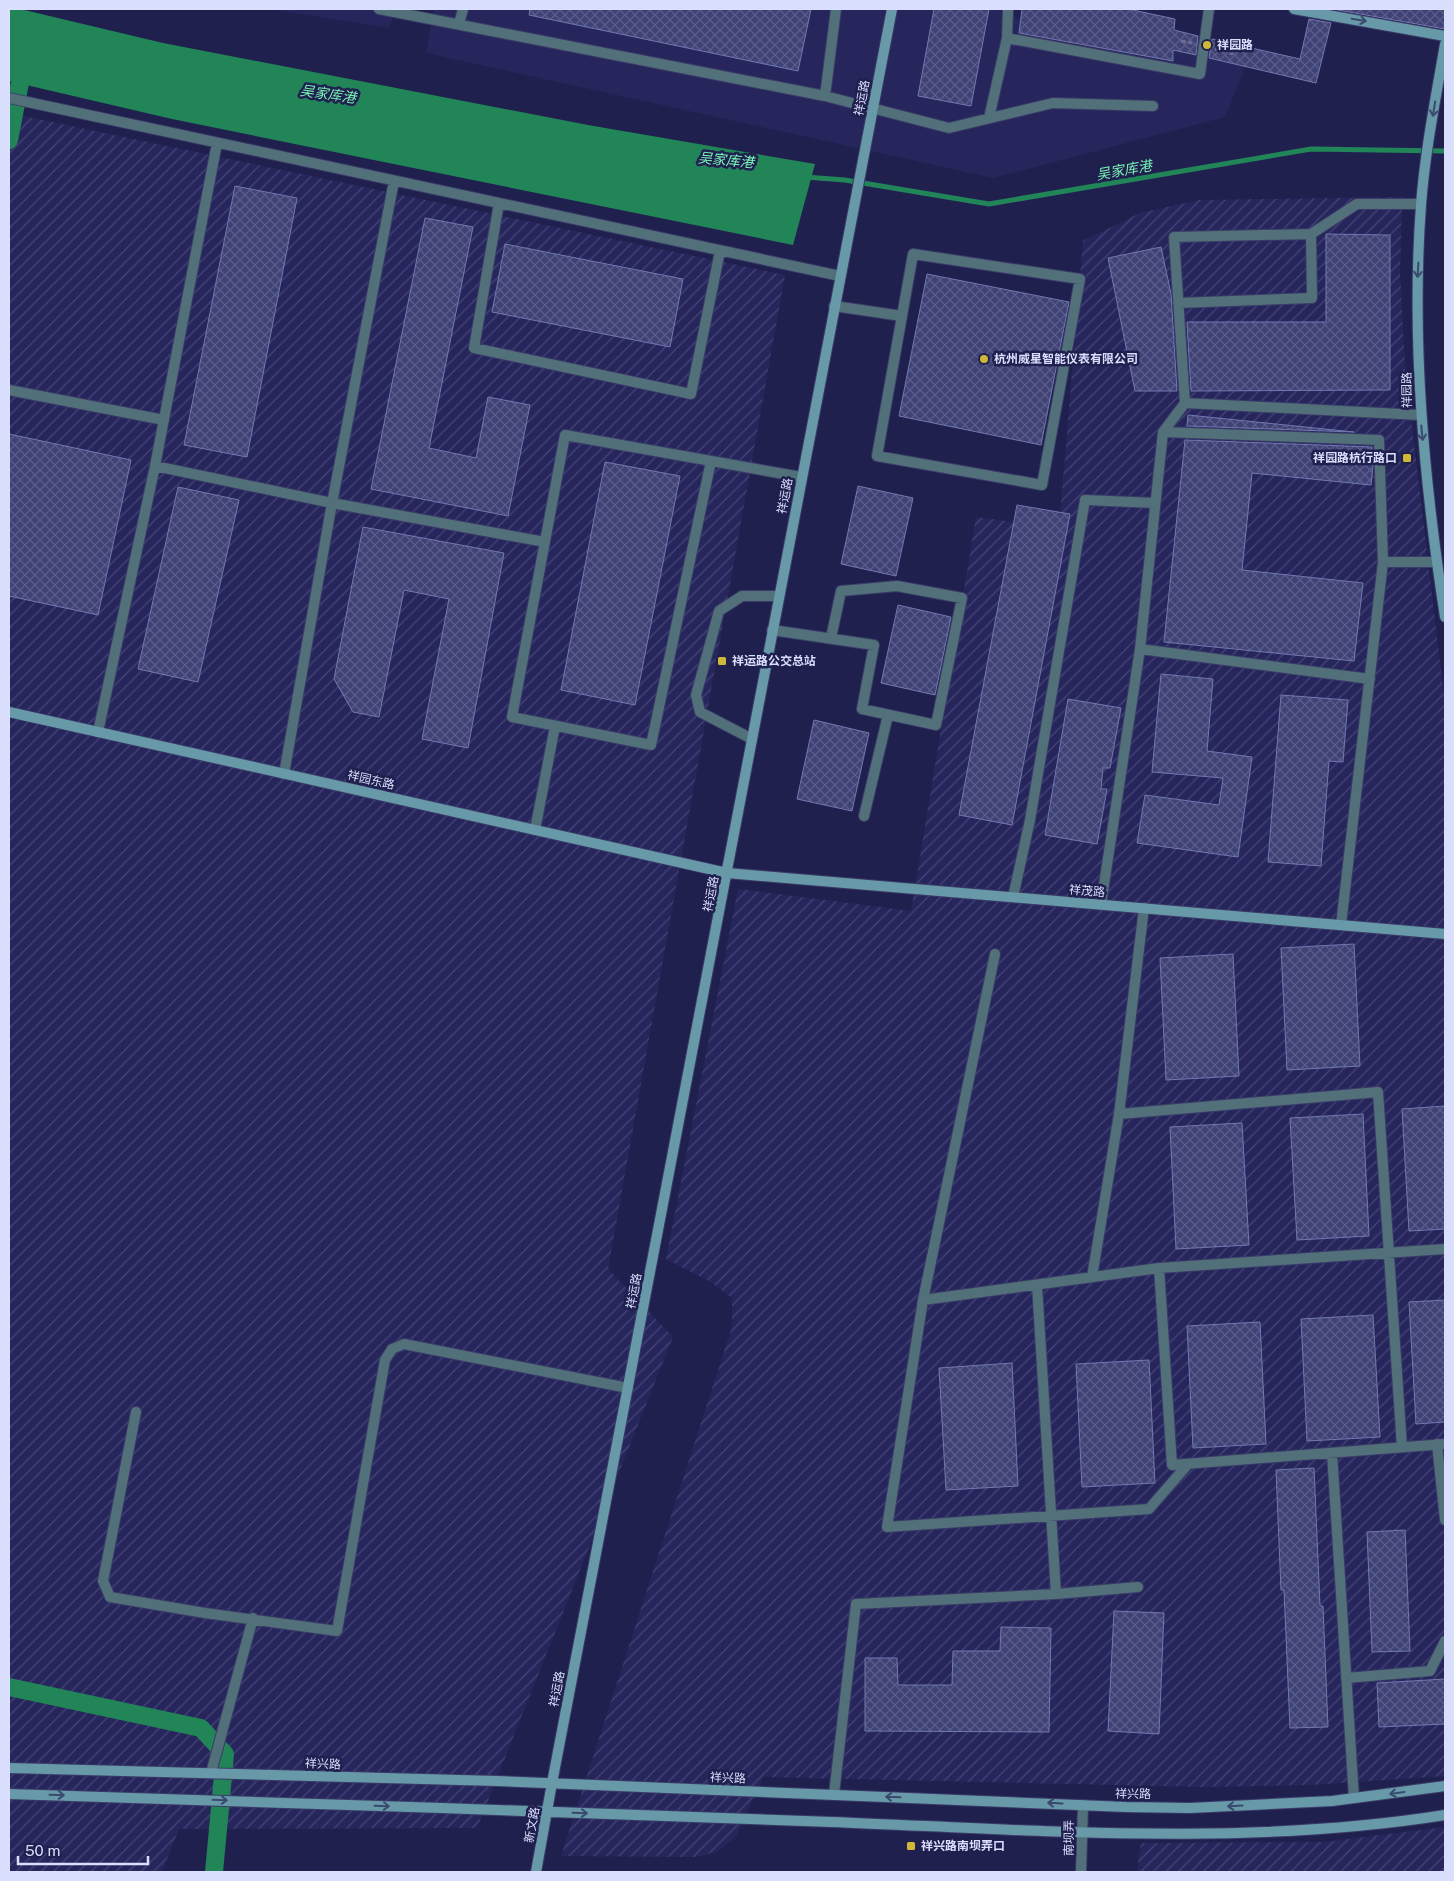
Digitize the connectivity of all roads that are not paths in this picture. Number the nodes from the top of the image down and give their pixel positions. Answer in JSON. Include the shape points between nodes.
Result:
{"nodes":[{"id":1,"x":383,"y":9,"type":"edge"},
{"id":2,"x":463,"y":9,"type":"edge"},
{"id":3,"x":836,"y":9,"type":"edge"},
{"id":4,"x":892,"y":9,"type":"edge"},
{"id":5,"x":1008,"y":9,"type":"edge"},
{"id":6,"x":1209,"y":9,"type":"edge"},
{"id":7,"x":1294,"y":9,"type":"edge"},
{"id":8,"x":420,"y":13,"type":"edge"},
{"id":9,"x":459,"y":24,"type":"junction"},
{"id":10,"x":1445,"y":36,"type":"edge"},
{"id":11,"x":1008,"y":38,"type":"junction"},
{"id":12,"x":1445,"y":44,"type":"edge"},
{"id":13,"x":826,"y":96,"type":"junction"},
{"id":14,"x":9,"y":98,"type":"edge"},
{"id":15,"x":1153,"y":106,"type":"dead end"},
{"id":16,"x":989,"y":118,"type":"junction"},
{"id":17,"x":217,"y":143,"type":"junction"},
{"id":18,"x":394,"y":181,"type":"junction"},
{"id":19,"x":499,"y":203,"type":"junction"},
{"id":20,"x":1421,"y":204,"type":"junction"},
{"id":21,"x":1311,"y":234,"type":"junction"},
{"id":22,"x":720,"y":251,"type":"junction"},
{"id":23,"x":840,"y":276,"type":"junction"},
{"id":24,"x":1178,"y":303,"type":"junction"},
{"id":25,"x":834,"y":306,"type":"junction"},
{"id":26,"x":902,"y":316,"type":"junction"},
{"id":27,"x":9,"y":390,"type":"edge"},
{"id":28,"x":1186,"y":403,"type":"junction"},
{"id":29,"x":1420,"y":415,"type":"junction"},
{"id":30,"x":164,"y":420,"type":"junction"},
{"id":31,"x":1163,"y":432,"type":"junction"},
{"id":32,"x":711,"y":461,"type":"junction"},
{"id":33,"x":155,"y":466,"type":"junction"},
{"id":34,"x":801,"y":477,"type":"junction"},
{"id":35,"x":1155,"y":502,"type":"junction"},
{"id":36,"x":332,"y":503,"type":"junction"},
{"id":37,"x":545,"y":542,"type":"junction"},
{"id":38,"x":1383,"y":562,"type":"junction"},
{"id":39,"x":1437,"y":562,"type":"junction"},
{"id":40,"x":778,"y":596,"type":"junction"},
{"id":41,"x":1445,"y":617,"type":"edge"},
{"id":42,"x":772,"y":630,"type":"junction"},
{"id":43,"x":831,"y":638,"type":"junction"},
{"id":44,"x":1140,"y":649,"type":"junction"},
{"id":45,"x":1370,"y":679,"type":"junction"},
{"id":46,"x":9,"y":712,"type":"edge"},
{"id":47,"x":888,"y":714,"type":"junction"},
{"id":48,"x":555,"y":726,"type":"junction"},
{"id":49,"x":98,"y":732,"type":"junction"},
{"id":50,"x":752,"y":739,"type":"junction"},
{"id":51,"x":284,"y":774,"type":"junction"},
{"id":52,"x":864,"y":816,"type":"dead end"},
{"id":53,"x":536,"y":830,"type":"junction"},
{"id":54,"x":727,"y":873,"type":"junction"},
{"id":55,"x":1013,"y":897,"type":"junction"},
{"id":56,"x":1100,"y":904,"type":"junction"},
{"id":57,"x":1144,"y":908,"type":"junction"},
{"id":58,"x":1342,"y":925,"type":"junction"},
{"id":59,"x":1445,"y":934,"type":"edge"},
{"id":60,"x":995,"y":954,"type":"dead end"},
{"id":61,"x":1119,"y":1114,"type":"junction"},
{"id":62,"x":1445,"y":1249,"type":"edge"},
{"id":63,"x":1159,"y":1268,"type":"junction"},
{"id":64,"x":1092,"y":1277,"type":"junction"},
{"id":65,"x":1037,"y":1285,"type":"junction"},
{"id":66,"x":922,"y":1300,"type":"junction"},
{"id":67,"x":628,"y":1388,"type":"junction"},
{"id":68,"x":136,"y":1412,"type":"dead end"},
{"id":69,"x":1441,"y":1444,"type":"edge"},
{"id":70,"x":1402,"y":1447,"type":"junction"},
{"id":71,"x":1332,"y":1452,"type":"junction"},
{"id":72,"x":1188,"y":1464,"type":"junction"},
{"id":73,"x":1445,"y":1520,"type":"edge"},
{"id":74,"x":1138,"y":1588,"type":"dead end"},
{"id":75,"x":1056,"y":1594,"type":"junction"},
{"id":76,"x":253,"y":1618,"type":"junction"},
{"id":77,"x":1445,"y":1641,"type":"edge"},
{"id":78,"x":1346,"y":1678,"type":"junction"},
{"id":79,"x":9,"y":1768,"type":"edge"},
{"id":80,"x":211,"y":1773,"type":"junction"},
{"id":81,"x":552,"y":1783,"type":"junction"},
{"id":82,"x":1445,"y":1786,"type":"edge"},
{"id":83,"x":9,"y":1794,"type":"edge"},
{"id":84,"x":834,"y":1794,"type":"junction"},
{"id":85,"x":1354,"y":1798,"type":"junction"},
{"id":86,"x":1083,"y":1805,"type":"junction"},
{"id":87,"x":547,"y":1812,"type":"junction"},
{"id":88,"x":1445,"y":1815,"type":"edge"},
{"id":89,"x":1082,"y":1832,"type":"junction"},
{"id":90,"x":536,"y":1872,"type":"edge"},
{"id":91,"x":1081,"y":1872,"type":"edge"}],
"edges":[{"from":1,"to":8,"type":"street"},
{"from":2,"to":9,"type":"street"},
{"from":3,"to":13,"type":"street"},
{"from":4,"to":23,"type":"street","name":"祥运路"},
{"from":5,"to":11,"type":"street"},
{"from":6,"to":11,"type":"street","via":[[1200,74]]},
{"from":7,"to":10,"type":"street","one_way":true},
{"from":8,"to":9,"type":"street"},
{"from":9,"to":13,"type":"street"},
{"from":11,"to":16,"type":"street"},
{"from":12,"to":20,"type":"street","name":"祥园路","one_way":true},
{"from":13,"to":16,"type":"street","via":[[949,128]]},
{"from":14,"to":17,"type":"street"},
{"from":15,"to":16,"type":"street","via":[[1053,104]]},
{"from":17,"to":18,"type":"street"},
{"from":17,"to":30,"type":"street"},
{"from":18,"to":19,"type":"street"},
{"from":18,"to":36,"type":"street"},
{"from":19,"to":22,"type":"street"},
{"from":19,"to":22,"type":"street","via":[[474,348],[691,394]]},
{"from":20,"to":21,"type":"street","via":[[1357,204]]},
{"from":20,"to":29,"type":"street","name":"祥园路","one_way":true,"via":[[1418,280]]},
{"from":21,"to":24,"type":"street","via":[[1312,298]]},
{"from":21,"to":24,"type":"street","via":[[1174,237]]},
{"from":22,"to":23,"type":"street"},
{"from":23,"to":25,"type":"street","name":"祥运路"},
{"from":24,"to":28,"type":"street"},
{"from":25,"to":26,"type":"street"},
{"from":25,"to":34,"type":"street","name":"祥运路"},
{"from":26,"to":26,"type":"street","via":[[877,456],[1042,484],[1080,279],[912,254]]},
{"from":27,"to":30,"type":"street"},
{"from":28,"to":29,"type":"street"},
{"from":28,"to":31,"type":"street"},
{"from":29,"to":39,"type":"street","name":"祥园路","one_way":true},
{"from":30,"to":33,"type":"street"},
{"from":31,"to":35,"type":"street"},
{"from":31,"to":38,"type":"street","via":[[1379,440]]},
{"from":32,"to":34,"type":"street"},
{"from":32,"to":37,"type":"street","via":[[565,435]]},
{"from":32,"to":48,"type":"street","via":[[651,745]]},
{"from":33,"to":36,"type":"street"},
{"from":33,"to":49,"type":"street"},
{"from":34,"to":40,"type":"street","name":"祥运路"},
{"from":35,"to":44,"type":"street"},
{"from":35,"to":55,"type":"street","via":[[1085,500],[1030,820]]},
{"from":36,"to":37,"type":"street"},
{"from":36,"to":51,"type":"street"},
{"from":37,"to":48,"type":"street","via":[[512,717]]},
{"from":38,"to":39,"type":"street"},
{"from":38,"to":45,"type":"street"},
{"from":39,"to":41,"type":"street","name":"祥园路"},
{"from":40,"to":42,"type":"street","name":"祥运路"},
{"from":40,"to":50,"type":"street","via":[[742,596],[719,611],[696,695],[700,712]]},
{"from":42,"to":43,"type":"street"},
{"from":42,"to":50,"type":"street","name":"祥运路"},
{"from":43,"to":47,"type":"street","via":[[874,645],[862,709]]},
{"from":43,"to":47,"type":"street","via":[[841,591],[897,586],[962,598],[936,725]]},
{"from":44,"to":45,"type":"street"},
{"from":44,"to":56,"type":"street"},
{"from":45,"to":58,"type":"street"},
{"from":46,"to":49,"type":"street","name":"祥园东路"},
{"from":47,"to":52,"type":"street"},
{"from":48,"to":53,"type":"street"},
{"from":49,"to":51,"type":"street","name":"祥园东路"},
{"from":50,"to":54,"type":"street","name":"祥运路"},
{"from":51,"to":53,"type":"street","name":"祥园东路"},
{"from":53,"to":54,"type":"street","name":"祥园东路"},
{"from":54,"to":55,"type":"street","name":"祥茂路"},
{"from":54,"to":67,"type":"street","name":"祥运路"},
{"from":55,"to":56,"type":"street","name":"祥茂路"},
{"from":56,"to":57,"type":"street","name":"祥茂路"},
{"from":57,"to":58,"type":"street","name":"祥茂路"},
{"from":57,"to":61,"type":"street"},
{"from":58,"to":59,"type":"street","name":"祥茂路"},
{"from":60,"to":66,"type":"street"},
{"from":61,"to":64,"type":"street"},
{"from":61,"to":70,"type":"street","via":[[1378,1092]]},
{"from":62,"to":63,"type":"street"},
{"from":63,"to":64,"type":"street"},
{"from":63,"to":72,"type":"street","via":[[1172,1465]]},
{"from":64,"to":65,"type":"street"},
{"from":65,"to":66,"type":"street"},
{"from":65,"to":75,"type":"street"},
{"from":66,"to":72,"type":"street","via":[[886,1527],[1149,1509]]},
{"from":67,"to":76,"type":"street","via":[[404,1344],[392,1349],[386,1360],[337,1631]]},
{"from":67,"to":81,"type":"street","name":"祥运路"},
{"from":68,"to":76,"type":"street","via":[[103,1581],[110,1597],[205,1614]]},
{"from":69,"to":70,"type":"street"},
{"from":69,"to":73,"type":"street"},
{"from":70,"to":71,"type":"street"},
{"from":71,"to":72,"type":"street"},
{"from":71,"to":78,"type":"street"},
{"from":74,"to":75,"type":"street"},
{"from":75,"to":84,"type":"street","via":[[856,1604]]},
{"from":76,"to":80,"type":"street"},
{"from":77,"to":78,"type":"street","via":[[1430,1671]]},
{"from":78,"to":85,"type":"street"},
{"from":79,"to":80,"type":"street","name":"祥兴路"},
{"from":80,"to":81,"type":"street","name":"祥兴路"},
{"from":81,"to":84,"type":"street","name":"祥兴路"},
{"from":81,"to":87,"type":"street","name":"新文路"},
{"from":82,"to":85,"type":"street","name":"祥兴路","one_way":true},
{"from":83,"to":87,"type":"street","one_way":true},
{"from":86,"to":84,"type":"street","name":"祥兴路","one_way":true},
{"from":85,"to":86,"type":"street","name":"祥兴路","one_way":true,"via":[[1190,1808]]},
{"from":86,"to":89,"type":"street","name":"南坝弄"},
{"from":87,"to":89,"type":"street","one_way":true},
{"from":87,"to":90,"type":"street","name":"新文路"},
{"from":88,"to":89,"type":"street","via":[[1404,1822],[1280,1830]]},
{"from":89,"to":91,"type":"street","name":"南坝弄"}]}
